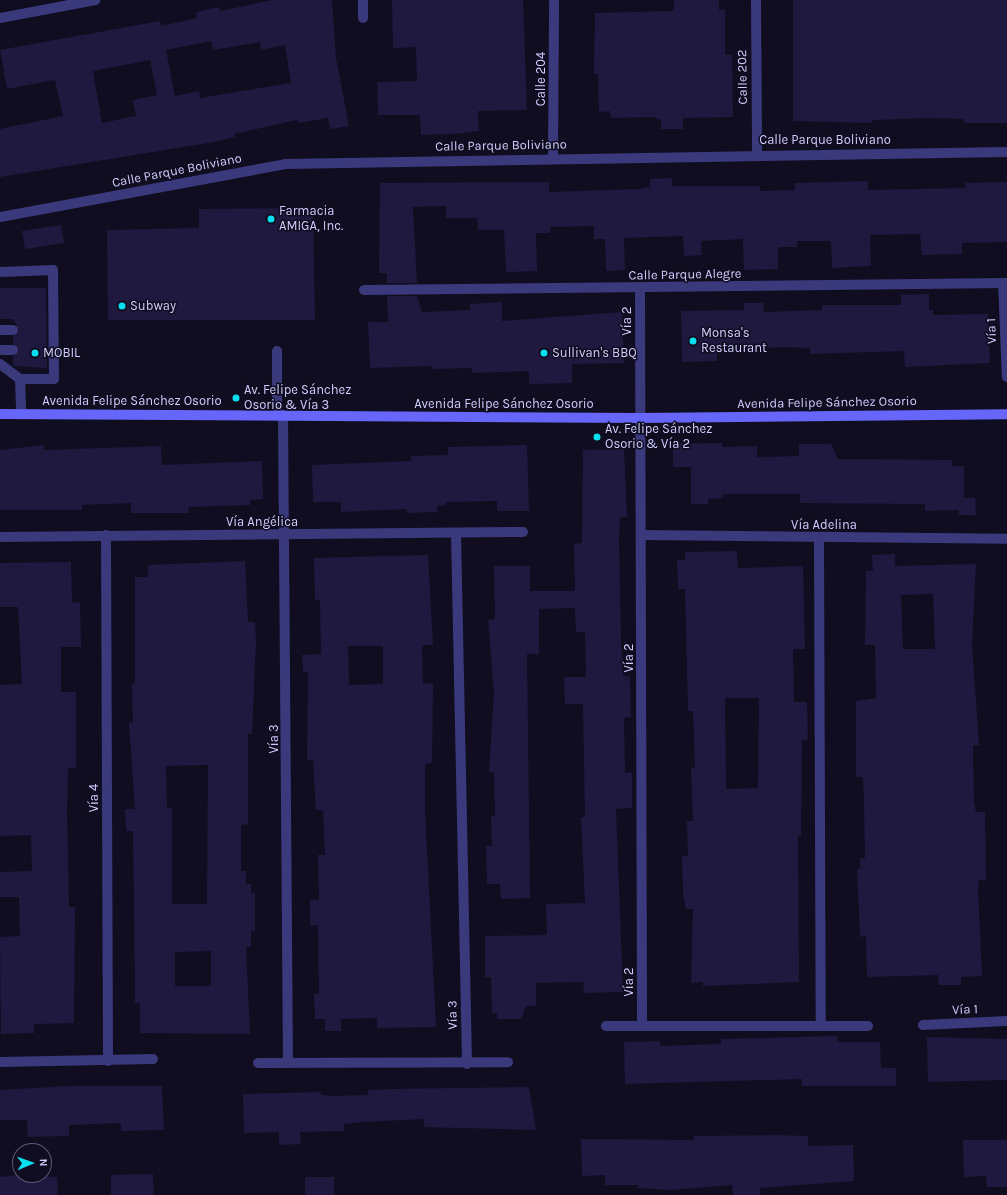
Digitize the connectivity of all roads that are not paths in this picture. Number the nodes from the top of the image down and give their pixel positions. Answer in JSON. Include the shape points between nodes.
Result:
{"nodes":[{"id":1,"x":95,"y":0,"type":"edge"},
{"id":2,"x":363,"y":0,"type":"edge"},
{"id":3,"x":554,"y":0,"type":"edge"},
{"id":4,"x":756,"y":0,"type":"edge"},
{"id":5,"x":0,"y":18,"type":"edge"},
{"id":6,"x":364,"y":18,"type":"dead end"},
{"id":7,"x":1007,"y":152,"type":"edge"},
{"id":8,"x":757,"y":154,"type":"junction"},
{"id":9,"x":553,"y":157,"type":"junction"},
{"id":10,"x":0,"y":217,"type":"edge"},
{"id":11,"x":0,"y":272,"type":"edge"},
{"id":12,"x":1005,"y":283,"type":"edge"},
{"id":13,"x":640,"y":289,"type":"junction"},
{"id":14,"x":364,"y":290,"type":"dead end"},
{"id":15,"x":0,"y":330,"type":"edge"},
{"id":16,"x":13,"y":330,"type":"dead end"},
{"id":17,"x":0,"y":350,"type":"edge"},
{"id":18,"x":13,"y":350,"type":"dead end"},
{"id":19,"x":276,"y":351,"type":"dead end"},
{"id":20,"x":0,"y":364,"type":"edge"},
{"id":21,"x":1007,"y":377,"type":"edge"},
{"id":22,"x":20,"y":379,"type":"junction"},
{"id":23,"x":0,"y":414,"type":"edge"},
{"id":24,"x":21,"y":414,"type":"junction"},
{"id":25,"x":1007,"y":414,"type":"edge"},
{"id":26,"x":280,"y":415,"type":"junction"},
{"id":27,"x":640,"y":418,"type":"junction"},
{"id":28,"x":523,"y":532,"type":"dead end"},
{"id":29,"x":456,"y":533,"type":"junction"},
{"id":30,"x":106,"y":535,"type":"junction"},
{"id":31,"x":642,"y":535,"type":"junction"},
{"id":32,"x":286,"y":536,"type":"junction"},
{"id":33,"x":0,"y":537,"type":"edge"},
{"id":34,"x":1007,"y":538,"type":"edge"},
{"id":35,"x":819,"y":539,"type":"junction"},
{"id":36,"x":1007,"y":1021,"type":"edge"},
{"id":37,"x":821,"y":1025,"type":"junction"},
{"id":38,"x":923,"y":1025,"type":"dead end"},
{"id":39,"x":606,"y":1026,"type":"dead end"},
{"id":40,"x":642,"y":1026,"type":"junction"},
{"id":41,"x":868,"y":1026,"type":"dead end"},
{"id":42,"x":153,"y":1059,"type":"dead end"},
{"id":43,"x":108,"y":1061,"type":"junction"},
{"id":44,"x":0,"y":1062,"type":"edge"},
{"id":45,"x":258,"y":1062,"type":"dead end"},
{"id":46,"x":508,"y":1062,"type":"dead end"},
{"id":47,"x":288,"y":1063,"type":"junction"},
{"id":48,"x":467,"y":1064,"type":"junction"}],
"edges":[{"from":1,"to":5,"type":"street"},
{"from":2,"to":6,"type":"street"},
{"from":3,"to":9,"type":"street","name":"Calle 204"},
{"from":4,"to":8,"type":"street","name":"Calle 202"},
{"from":7,"to":8,"type":"street","name":"Calle Parque Boliviano"},
{"from":8,"to":9,"type":"street","name":"Calle Parque Boliviano"},
{"from":9,"to":10,"type":"street","name":"Calle Parque Boliviano","via":[[285,164]]},
{"from":11,"to":22,"type":"street","via":[[53,270],[50,351],[54,379]]},
{"from":12,"to":13,"type":"street","name":"Calle Parque Alegre"},
{"from":12,"to":21,"type":"street","name":"Vía 1"},
{"from":13,"to":14,"type":"street","name":"Calle Parque Alegre"},
{"from":13,"to":27,"type":"street","name":"Vía 2"},
{"from":15,"to":16,"type":"street"},
{"from":17,"to":18,"type":"street"},
{"from":19,"to":26,"type":"street","name":"Vía 3"},
{"from":20,"to":22,"type":"street"},
{"from":22,"to":24,"type":"street"},
{"from":23,"to":24,"type":"street","name":"Avenida Felipe Sánchez Osorio"},
{"from":24,"to":26,"type":"street","name":"Avenida Felipe Sánchez Osorio"},
{"from":25,"to":27,"type":"street","name":"Avenida Felipe Sánchez Osorio"},
{"from":26,"to":27,"type":"street","name":"Avenida Felipe Sánchez Osorio"},
{"from":26,"to":32,"type":"street","name":"Vía 3"},
{"from":27,"to":31,"type":"street","name":"Vía 2"},
{"from":28,"to":29,"type":"street","name":"Vía Angélica"},
{"from":29,"to":32,"type":"street","name":"Vía Angélica"},
{"from":29,"to":48,"type":"street","name":"Vía 3"},
{"from":30,"to":32,"type":"street","name":"Vía Angélica"},
{"from":30,"to":33,"type":"street","name":"Vía Angélica"},
{"from":30,"to":43,"type":"street","name":"Vía 4"},
{"from":31,"to":35,"type":"street","name":"Vía Adelina"},
{"from":31,"to":40,"type":"street","name":"Vía 2"},
{"from":32,"to":47,"type":"street","name":"Vía 3"},
{"from":34,"to":35,"type":"street","name":"Vía Adelina"},
{"from":35,"to":37,"type":"street"},
{"from":36,"to":38,"type":"street","name":"Vía 1"},
{"from":37,"to":40,"type":"street"},
{"from":37,"to":41,"type":"street"},
{"from":39,"to":40,"type":"street"},
{"from":42,"to":43,"type":"street"},
{"from":43,"to":44,"type":"street"},
{"from":45,"to":47,"type":"street"},
{"from":46,"to":48,"type":"street"},
{"from":47,"to":48,"type":"street"}]}
